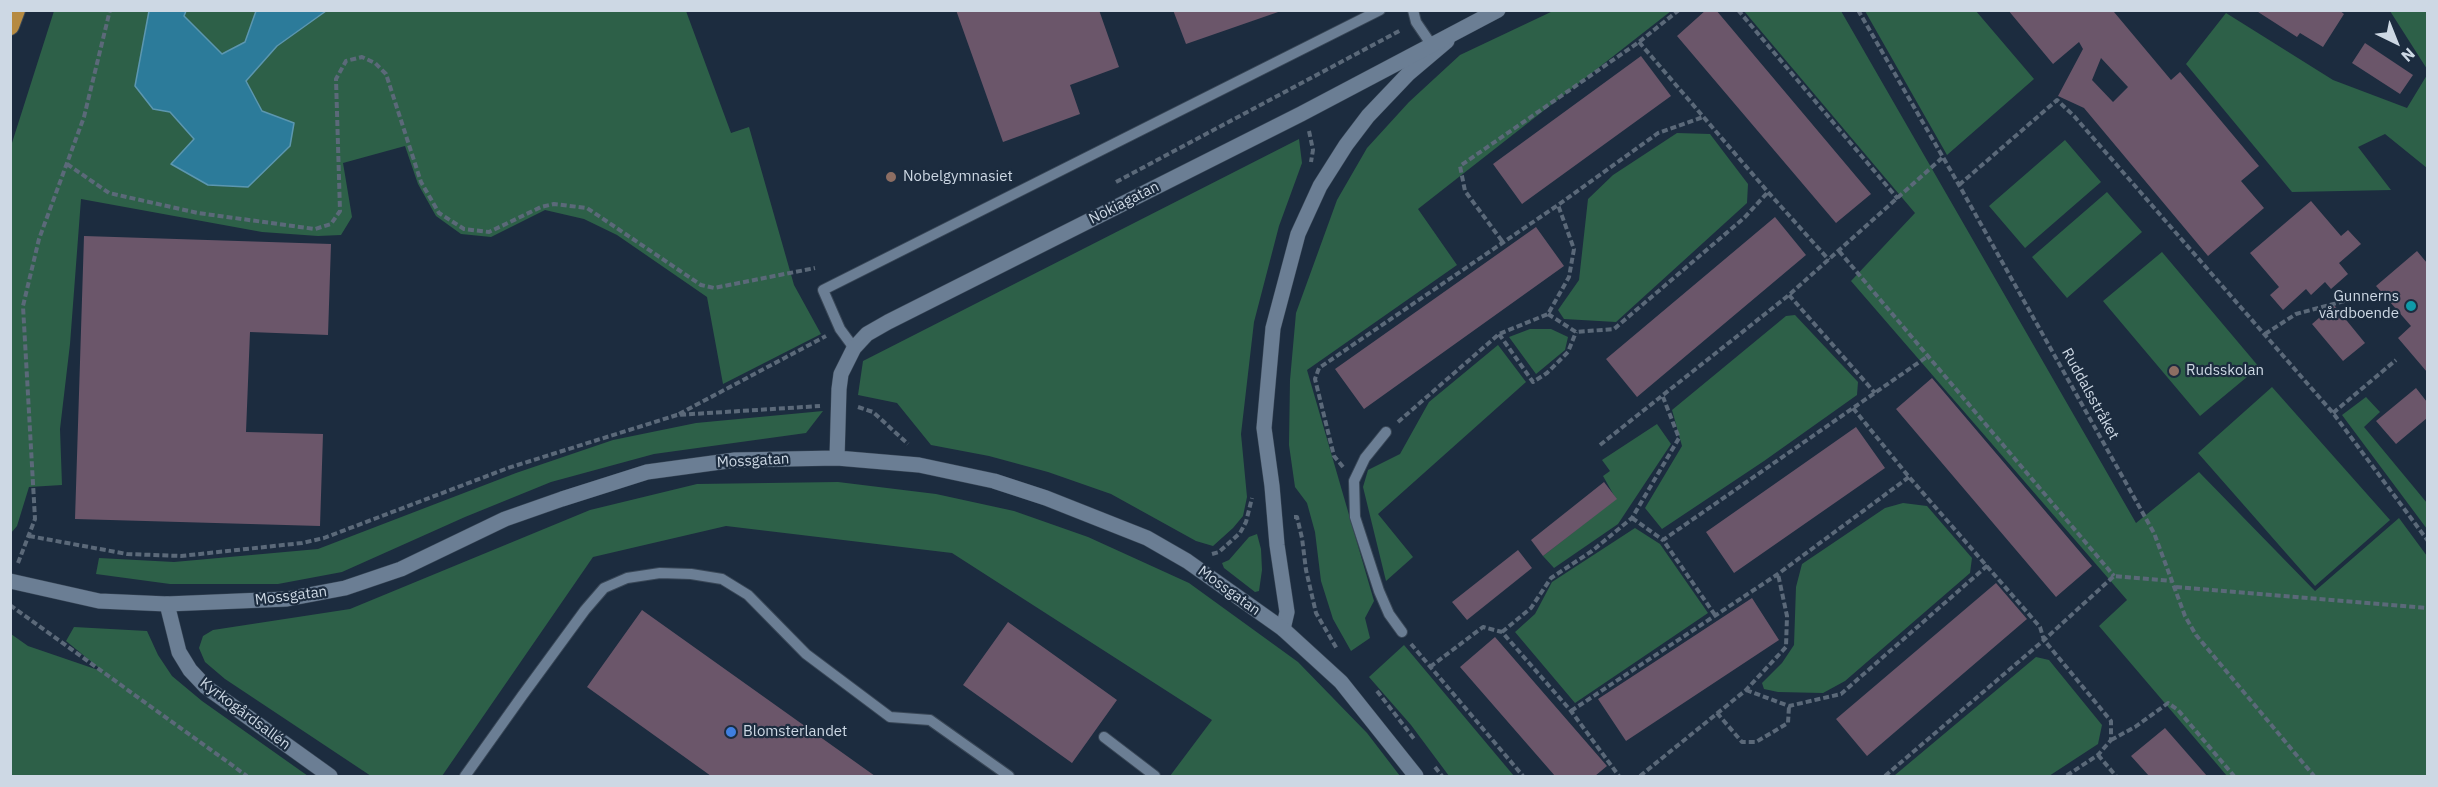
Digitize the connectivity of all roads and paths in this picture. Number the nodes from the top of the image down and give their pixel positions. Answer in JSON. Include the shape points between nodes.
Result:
{"nodes":[{"id":1,"x":16,"y":10,"type":"edge"},
{"id":2,"x":110,"y":10,"type":"edge"},
{"id":3,"x":1380,"y":10,"type":"edge"},
{"id":4,"x":1413,"y":10,"type":"edge"},
{"id":5,"x":1498,"y":10,"type":"edge"},
{"id":6,"x":1679,"y":10,"type":"edge"},
{"id":7,"x":1738,"y":10,"type":"edge"},
{"id":8,"x":1858,"y":10,"type":"edge"},
{"id":9,"x":1416,"y":22,"type":"junction"},
{"id":10,"x":10,"y":26,"type":"edge"},
{"id":11,"x":1460,"y":29,"type":"junction"},
{"id":12,"x":1639,"y":42,"type":"junction"},
{"id":13,"x":1431,"y":44,"type":"junction"},
{"id":14,"x":1703,"y":117,"type":"junction"},
{"id":15,"x":1308,"y":130,"type":"dead end"},
{"id":16,"x":1942,"y":158,"type":"junction"},
{"id":17,"x":1311,"y":163,"type":"dead end"},
{"id":18,"x":67,"y":164,"type":"junction"},
{"id":19,"x":1112,"y":184,"type":"dead end"},
{"id":20,"x":1959,"y":185,"type":"junction"},
{"id":21,"x":1768,"y":192,"type":"junction"},
{"id":22,"x":1898,"y":199,"type":"junction"},
{"id":23,"x":1558,"y":205,"type":"junction"},
{"id":24,"x":1502,"y":242,"type":"junction"},
{"id":25,"x":1839,"y":251,"type":"junction"},
{"id":26,"x":1829,"y":260,"type":"junction"},
{"id":27,"x":815,"y":268,"type":"dead end"},
{"id":28,"x":1789,"y":295,"type":"junction"},
{"id":29,"x":2348,"y":300,"type":"dead end"},
{"id":30,"x":1548,"y":314,"type":"junction"},
{"id":31,"x":1576,"y":332,"type":"junction"},
{"id":32,"x":1499,"y":334,"type":"junction"},
{"id":33,"x":2265,"y":334,"type":"junction"},
{"id":34,"x":826,"y":336,"type":"dead end"},
{"id":35,"x":854,"y":348,"type":"junction"},
{"id":36,"x":1928,"y":356,"type":"junction"},
{"id":37,"x":2396,"y":360,"type":"dead end"},
{"id":38,"x":1875,"y":393,"type":"junction"},
{"id":39,"x":1663,"y":397,"type":"junction"},
{"id":40,"x":820,"y":406,"type":"dead end"},
{"id":41,"x":860,"y":408,"type":"dead end"},
{"id":42,"x":1853,"y":408,"type":"junction"},
{"id":43,"x":2333,"y":413,"type":"junction"},
{"id":44,"x":677,"y":415,"type":"junction"},
{"id":45,"x":1386,"y":432,"type":"joint"},
{"id":46,"x":1600,"y":445,"type":"dead end"},
{"id":47,"x":913,"y":447,"type":"dead end"},
{"id":48,"x":837,"y":458,"type":"junction"},
{"id":49,"x":1909,"y":477,"type":"junction"},
{"id":50,"x":1354,"y":481,"type":"junction"},
{"id":51,"x":1253,"y":488,"type":"dead end"},
{"id":52,"x":1297,"y":517,"type":"dead end"},
{"id":53,"x":1632,"y":518,"type":"junction"},
{"id":54,"x":29,"y":536,"type":"junction"},
{"id":55,"x":1664,"y":540,"type":"junction"},
{"id":56,"x":2427,"y":541,"type":"edge"},
{"id":57,"x":1209,"y":555,"type":"dead end"},
{"id":58,"x":20,"y":557,"type":"dead end"},
{"id":59,"x":1988,"y":566,"type":"junction"},
{"id":60,"x":1778,"y":574,"type":"junction"},
{"id":61,"x":2114,"y":576,"type":"junction"},
{"id":62,"x":10,"y":581,"type":"edge"},
{"id":63,"x":2173,"y":581,"type":"junction"},
{"id":64,"x":2176,"y":587,"type":"junction"},
{"id":65,"x":167,"y":604,"type":"junction"},
{"id":66,"x":10,"y":605,"type":"edge"},
{"id":67,"x":2427,"y":608,"type":"edge"},
{"id":68,"x":1715,"y":615,"type":"junction"},
{"id":69,"x":1283,"y":629,"type":"junction"},
{"id":70,"x":1402,"y":632,"type":"joint"},
{"id":71,"x":1502,"y":632,"type":"junction"},
{"id":72,"x":2044,"y":640,"type":"junction"},
{"id":73,"x":1342,"y":654,"type":"dead end"},
{"id":74,"x":1430,"y":667,"type":"junction"},
{"id":75,"x":1371,"y":685,"type":"dead end"},
{"id":76,"x":1746,"y":690,"type":"junction"},
{"id":77,"x":1789,"y":706,"type":"junction"},
{"id":78,"x":1571,"y":711,"type":"junction"},
{"id":79,"x":1717,"y":713,"type":"junction"},
{"id":80,"x":1104,"y":737,"type":"dead end"},
{"id":81,"x":2112,"y":740,"type":"junction"},
{"id":82,"x":1417,"y":742,"type":"dead end"},
{"id":83,"x":2098,"y":755,"type":"junction"},
{"id":84,"x":1429,"y":759,"type":"dead end"},
{"id":85,"x":1888,"y":776,"type":"edge"},
{"id":86,"x":247,"y":777,"type":"edge"},
{"id":87,"x":330,"y":777,"type":"edge"},
{"id":88,"x":465,"y":777,"type":"edge"},
{"id":89,"x":1009,"y":777,"type":"edge"},
{"id":90,"x":1155,"y":777,"type":"edge"},
{"id":91,"x":1416,"y":777,"type":"edge"},
{"id":92,"x":1442,"y":777,"type":"edge"},
{"id":93,"x":1523,"y":777,"type":"edge"},
{"id":94,"x":1619,"y":777,"type":"edge"},
{"id":95,"x":1640,"y":777,"type":"edge"},
{"id":96,"x":2066,"y":777,"type":"edge"},
{"id":97,"x":2116,"y":777,"type":"edge"},
{"id":98,"x":2234,"y":777,"type":"edge"},
{"id":99,"x":2314,"y":777,"type":"edge"}],
"edges":[{"from":1,"to":10,"type":"highway"},
{"from":2,"to":18,"type":"path","via":[[84,117]]},
{"from":3,"to":35,"type":"lane","via":[[823,290],[840,329]]},
{"from":4,"to":9,"type":"lane"},
{"from":5,"to":11,"type":"street","name":"Nokiagatan"},
{"from":6,"to":12,"type":"path"},
{"from":7,"to":22,"type":"path"},
{"from":8,"to":16,"type":"path","name":"Ruddalsstråket"},
{"from":9,"to":13,"type":"lane"},
{"from":9,"to":19,"type":"path"},
{"from":11,"to":13,"type":"street","name":"Nokiagatan"},
{"from":11,"to":69,"type":"street","via":[[1408,74],[1368,116],[1320,186],[1298,234],[1273,328],[1264,428],[1287,612]]},
{"from":12,"to":14,"type":"path"},
{"from":12,"to":24,"type":"path","via":[[1460,166],[1465,191]]},
{"from":13,"to":35,"type":"street","name":"Nokiagatan","via":[[1301,114],[888,322],[867,334]]},
{"from":14,"to":21,"type":"path"},
{"from":14,"to":23,"type":"path","via":[[1658,133]]},
{"from":15,"to":17,"type":"path","via":[[1313,150]]},
{"from":16,"to":20,"type":"path","name":"Ruddalsstråket"},
{"from":16,"to":22,"type":"path"},
{"from":18,"to":27,"type":"path","via":[[109,193],[198,213],[315,229],[331,224],[340,211],[336,79],[346,61],[362,57],[386,74],[421,182],[439,213],[464,229],[489,232],[554,204],[587,208],[701,285],[714,288]]},
{"from":18,"to":54,"type":"path","via":[[39,239],[23,306],[35,519]]},
{"from":20,"to":33,"type":"path","via":[[2056,100]]},
{"from":20,"to":63,"type":"path","name":"Ruddalsstråket","via":[[2154,533]]},
{"from":21,"to":26,"type":"path"},
{"from":21,"to":31,"type":"path","via":[[1744,218],[1614,329]]},
{"from":22,"to":25,"type":"path"},
{"from":23,"to":24,"type":"path"},
{"from":23,"to":30,"type":"path","via":[[1574,249],[1569,277]]},
{"from":24,"to":50,"type":"path","via":[[1319,368],[1315,379],[1334,456]]},
{"from":25,"to":26,"type":"path"},
{"from":25,"to":36,"type":"path"},
{"from":26,"to":28,"type":"path"},
{"from":28,"to":38,"type":"path"},
{"from":28,"to":39,"type":"path"},
{"from":29,"to":33,"type":"path","via":[[2296,314]]},
{"from":30,"to":31,"type":"path"},
{"from":30,"to":32,"type":"path"},
{"from":31,"to":32,"type":"path","via":[[1568,352],[1533,382]]},
{"from":32,"to":45,"type":"path"},
{"from":33,"to":43,"type":"path"},
{"from":34,"to":44,"type":"path"},
{"from":35,"to":48,"type":"street","name":"Nokiagatan","via":[[844,364],[839,389]]},
{"from":36,"to":38,"type":"path"},
{"from":36,"to":61,"type":"path"},
{"from":37,"to":43,"type":"path"},
{"from":38,"to":42,"type":"path"},
{"from":39,"to":46,"type":"path"},
{"from":39,"to":53,"type":"path","via":[[1679,438]]},
{"from":40,"to":44,"type":"path"},
{"from":41,"to":47,"type":"path","via":[[885,420]]},
{"from":42,"to":49,"type":"path"},
{"from":42,"to":55,"type":"path"},
{"from":43,"to":56,"type":"path"},
{"from":44,"to":54,"type":"path","via":[[508,468],[302,543],[181,556],[127,554]]},
{"from":45,"to":50,"type":"lane","via":[[1365,458]]},
{"from":48,"to":65,"type":"street","name":"Mossgatan","via":[[735,460],[647,472],[505,519],[401,569],[345,588],[287,599]]},
{"from":48,"to":69,"type":"street","name":"Mossgatan","via":[[919,465],[994,481],[1096,516],[1187,561]]},
{"from":49,"to":59,"type":"path"},
{"from":49,"to":60,"type":"path"},
{"from":50,"to":70,"type":"lane","via":[[1355,517],[1379,591]]},
{"from":51,"to":57,"type":"path","via":[[1240,533],[1219,552]]},
{"from":52,"to":73,"type":"path","via":[[1316,614]]},
{"from":53,"to":55,"type":"path"},
{"from":53,"to":71,"type":"path","via":[[1592,552],[1551,578],[1531,608]]},
{"from":54,"to":58,"type":"path"},
{"from":55,"to":68,"type":"path"},
{"from":59,"to":72,"type":"path","via":[[2040,627]]},
{"from":59,"to":77,"type":"path","via":[[1840,694]]},
{"from":60,"to":68,"type":"path"},
{"from":60,"to":76,"type":"path","via":[[1787,616],[1786,647]]},
{"from":61,"to":63,"type":"path"},
{"from":61,"to":72,"type":"path"},
{"from":62,"to":65,"type":"street","name":"Mossgatan","via":[[99,601]]},
{"from":63,"to":64,"type":"path","name":"Ruddalsstråket"},
{"from":64,"to":67,"type":"path"},
{"from":64,"to":99,"type":"path","name":"Ruddalsstråket","via":[[2185,616],[2209,652]]},
{"from":65,"to":87,"type":"street","name":"Kyrkogårdsallén","via":[[179,652],[206,687]]},
{"from":66,"to":86,"type":"path"},
{"from":68,"to":78,"type":"path"},
{"from":69,"to":91,"type":"street","name":"Mossgatan","via":[[1341,682]]},
{"from":70,"to":74,"type":"path"},
{"from":71,"to":74,"type":"path","via":[[1483,627]]},
{"from":71,"to":78,"type":"path"},
{"from":72,"to":81,"type":"path","via":[[2111,721]]},
{"from":72,"to":85,"type":"path"},
{"from":74,"to":93,"type":"path"},
{"from":75,"to":82,"type":"path"},
{"from":76,"to":77,"type":"path"},
{"from":76,"to":79,"type":"path"},
{"from":77,"to":79,"type":"path","via":[[1788,723],[1756,742],[1742,742]]},
{"from":78,"to":94,"type":"path"},
{"from":79,"to":95,"type":"path"},
{"from":80,"to":90,"type":"lane"},
{"from":81,"to":83,"type":"path"},
{"from":81,"to":98,"type":"path","via":[[2168,704],[2178,710]]},
{"from":83,"to":96,"type":"path"},
{"from":83,"to":97,"type":"path"},
{"from":84,"to":92,"type":"path"},
{"from":88,"to":89,"type":"lane","via":[[604,588],[627,578],[660,573],[722,579],[748,595],[806,654],[890,717],[930,720]]}]}
